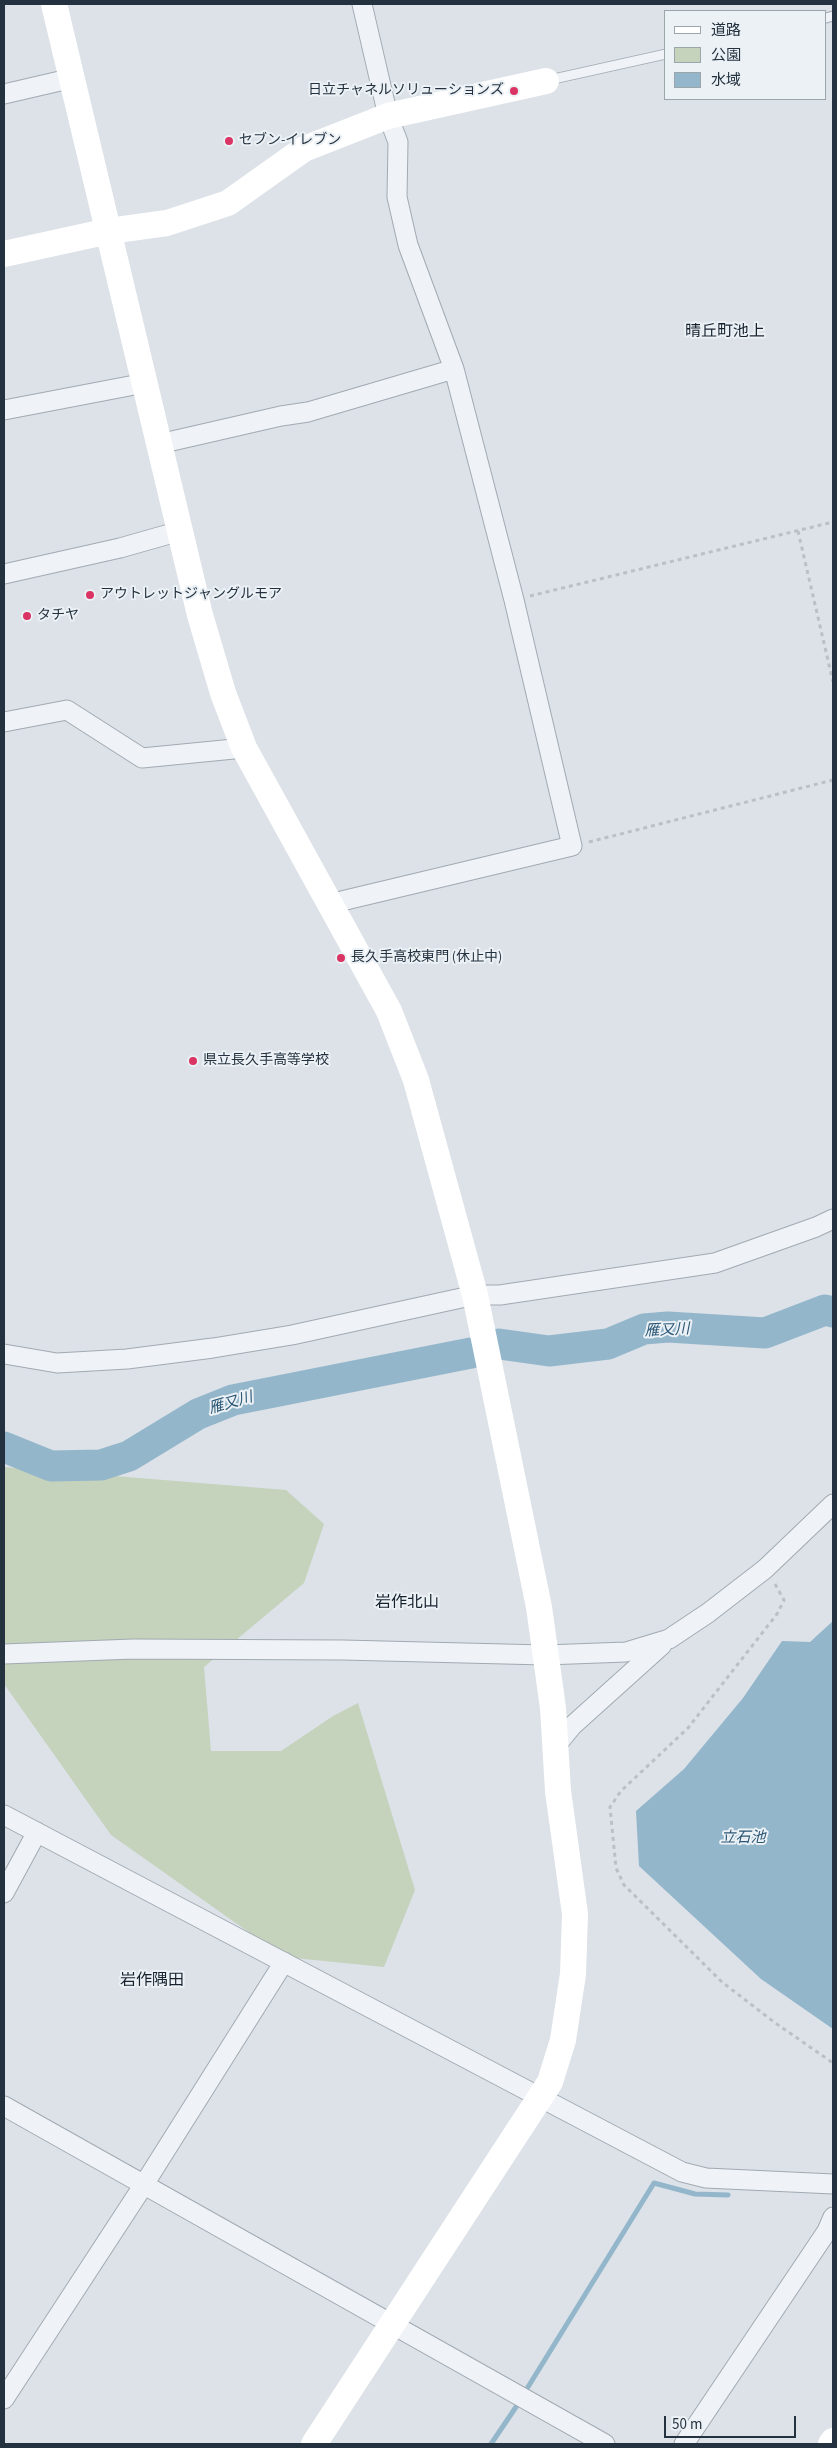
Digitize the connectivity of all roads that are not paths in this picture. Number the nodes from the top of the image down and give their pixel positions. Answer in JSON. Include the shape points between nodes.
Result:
{"nodes":[{"id":1,"x":54,"y":4,"type":"edge"},
{"id":2,"x":362,"y":4,"type":"edge"},
{"id":3,"x":664,"y":54,"type":"edge"},
{"id":4,"x":73,"y":78,"type":"junction"},
{"id":5,"x":546,"y":81,"type":"joint"},
{"id":6,"x":4,"y":94,"type":"edge"},
{"id":7,"x":388,"y":116,"type":"junction"},
{"id":8,"x":109,"y":231,"type":"junction"},
{"id":9,"x":4,"y":254,"type":"edge"},
{"id":10,"x":454,"y":369,"type":"junction"},
{"id":11,"x":145,"y":384,"type":"junction"},
{"id":12,"x":4,"y":410,"type":"edge"},
{"id":13,"x":159,"y":444,"type":"junction"},
{"id":14,"x":180,"y":531,"type":"junction"},
{"id":15,"x":4,"y":574,"type":"edge"},
{"id":16,"x":4,"y":722,"type":"edge"},
{"id":17,"x":244,"y":748,"type":"junction"},
{"id":18,"x":328,"y":904,"type":"junction"},
{"id":19,"x":833,"y":1219,"type":"edge"},
{"id":20,"x":475,"y":1294,"type":"junction"},
{"id":21,"x":4,"y":1354,"type":"edge"},
{"id":22,"x":833,"y":1504,"type":"edge"},
{"id":23,"x":669,"y":1640,"type":"junction"},
{"id":24,"x":4,"y":1654,"type":"edge"},
{"id":25,"x":545,"y":1655,"type":"junction"},
{"id":26,"x":555,"y":1747,"type":"junction"},
{"id":27,"x":4,"y":1815,"type":"edge"},
{"id":28,"x":37,"y":1832,"type":"junction"},
{"id":29,"x":4,"y":1893,"type":"edge"},
{"id":30,"x":284,"y":1962,"type":"junction"},
{"id":31,"x":541,"y":2097,"type":"junction"},
{"id":32,"x":4,"y":2106,"type":"edge"},
{"id":33,"x":833,"y":2184,"type":"edge"},
{"id":34,"x":143,"y":2186,"type":"junction"},
{"id":35,"x":831,"y":2228,"type":"edge"},
{"id":36,"x":392,"y":2325,"type":"junction"},
{"id":37,"x":4,"y":2399,"type":"edge"},
{"id":38,"x":314,"y":2444,"type":"edge"},
{"id":39,"x":605,"y":2444,"type":"edge"},
{"id":40,"x":684,"y":2444,"type":"edge"}],
"edges":[{"from":1,"to":4,"type":"street"},
{"from":2,"to":7,"type":"street"},
{"from":3,"to":5,"type":"lane"},
{"from":4,"to":6,"type":"street"},
{"from":4,"to":8,"type":"street"},
{"from":5,"to":7,"type":"street"},
{"from":7,"to":8,"type":"street","via":[[304,149],[228,203],[167,223]]},
{"from":7,"to":10,"type":"street","via":[[398,142],[397,197],[408,245]]},
{"from":8,"to":9,"type":"street"},
{"from":8,"to":11,"type":"street"},
{"from":10,"to":13,"type":"street","via":[[308,412]]},
{"from":10,"to":18,"type":"street","via":[[514,600],[572,846]]},
{"from":11,"to":12,"type":"street"},
{"from":11,"to":13,"type":"street"},
{"from":13,"to":14,"type":"street"},
{"from":14,"to":15,"type":"street"},
{"from":14,"to":17,"type":"street","via":[[223,693]]},
{"from":16,"to":17,"type":"street","via":[[67,710],[142,758]]},
{"from":17,"to":18,"type":"street","via":[[286,820]]},
{"from":18,"to":20,"type":"street","via":[[389,1011],[416,1080]]},
{"from":19,"to":20,"type":"street","via":[[715,1263],[500,1295]]},
{"from":20,"to":21,"type":"street","via":[[292,1334],[127,1359],[58,1363]]},
{"from":20,"to":25,"type":"street","via":[[519,1507]]},
{"from":22,"to":23,"type":"street","via":[[766,1569]]},
{"from":23,"to":25,"type":"street","via":[[626,1652]]},
{"from":23,"to":26,"type":"street","via":[[572,1726]]},
{"from":24,"to":25,"type":"street","via":[[182,1649]]},
{"from":25,"to":26,"type":"street"},
{"from":26,"to":31,"type":"street","via":[[575,1914],[573,1974],[563,2040],[550,2082]]},
{"from":27,"to":28,"type":"street"},
{"from":28,"to":29,"type":"street"},
{"from":28,"to":30,"type":"street"},
{"from":30,"to":31,"type":"street"},
{"from":30,"to":34,"type":"street"},
{"from":31,"to":33,"type":"street","via":[[682,2172],[706,2178]]},
{"from":31,"to":36,"type":"street"},
{"from":32,"to":34,"type":"street"},
{"from":34,"to":36,"type":"street","via":[[210,2220]]},
{"from":34,"to":37,"type":"street"},
{"from":35,"to":40,"type":"street"},
{"from":36,"to":38,"type":"street"},
{"from":36,"to":39,"type":"street"}]}
